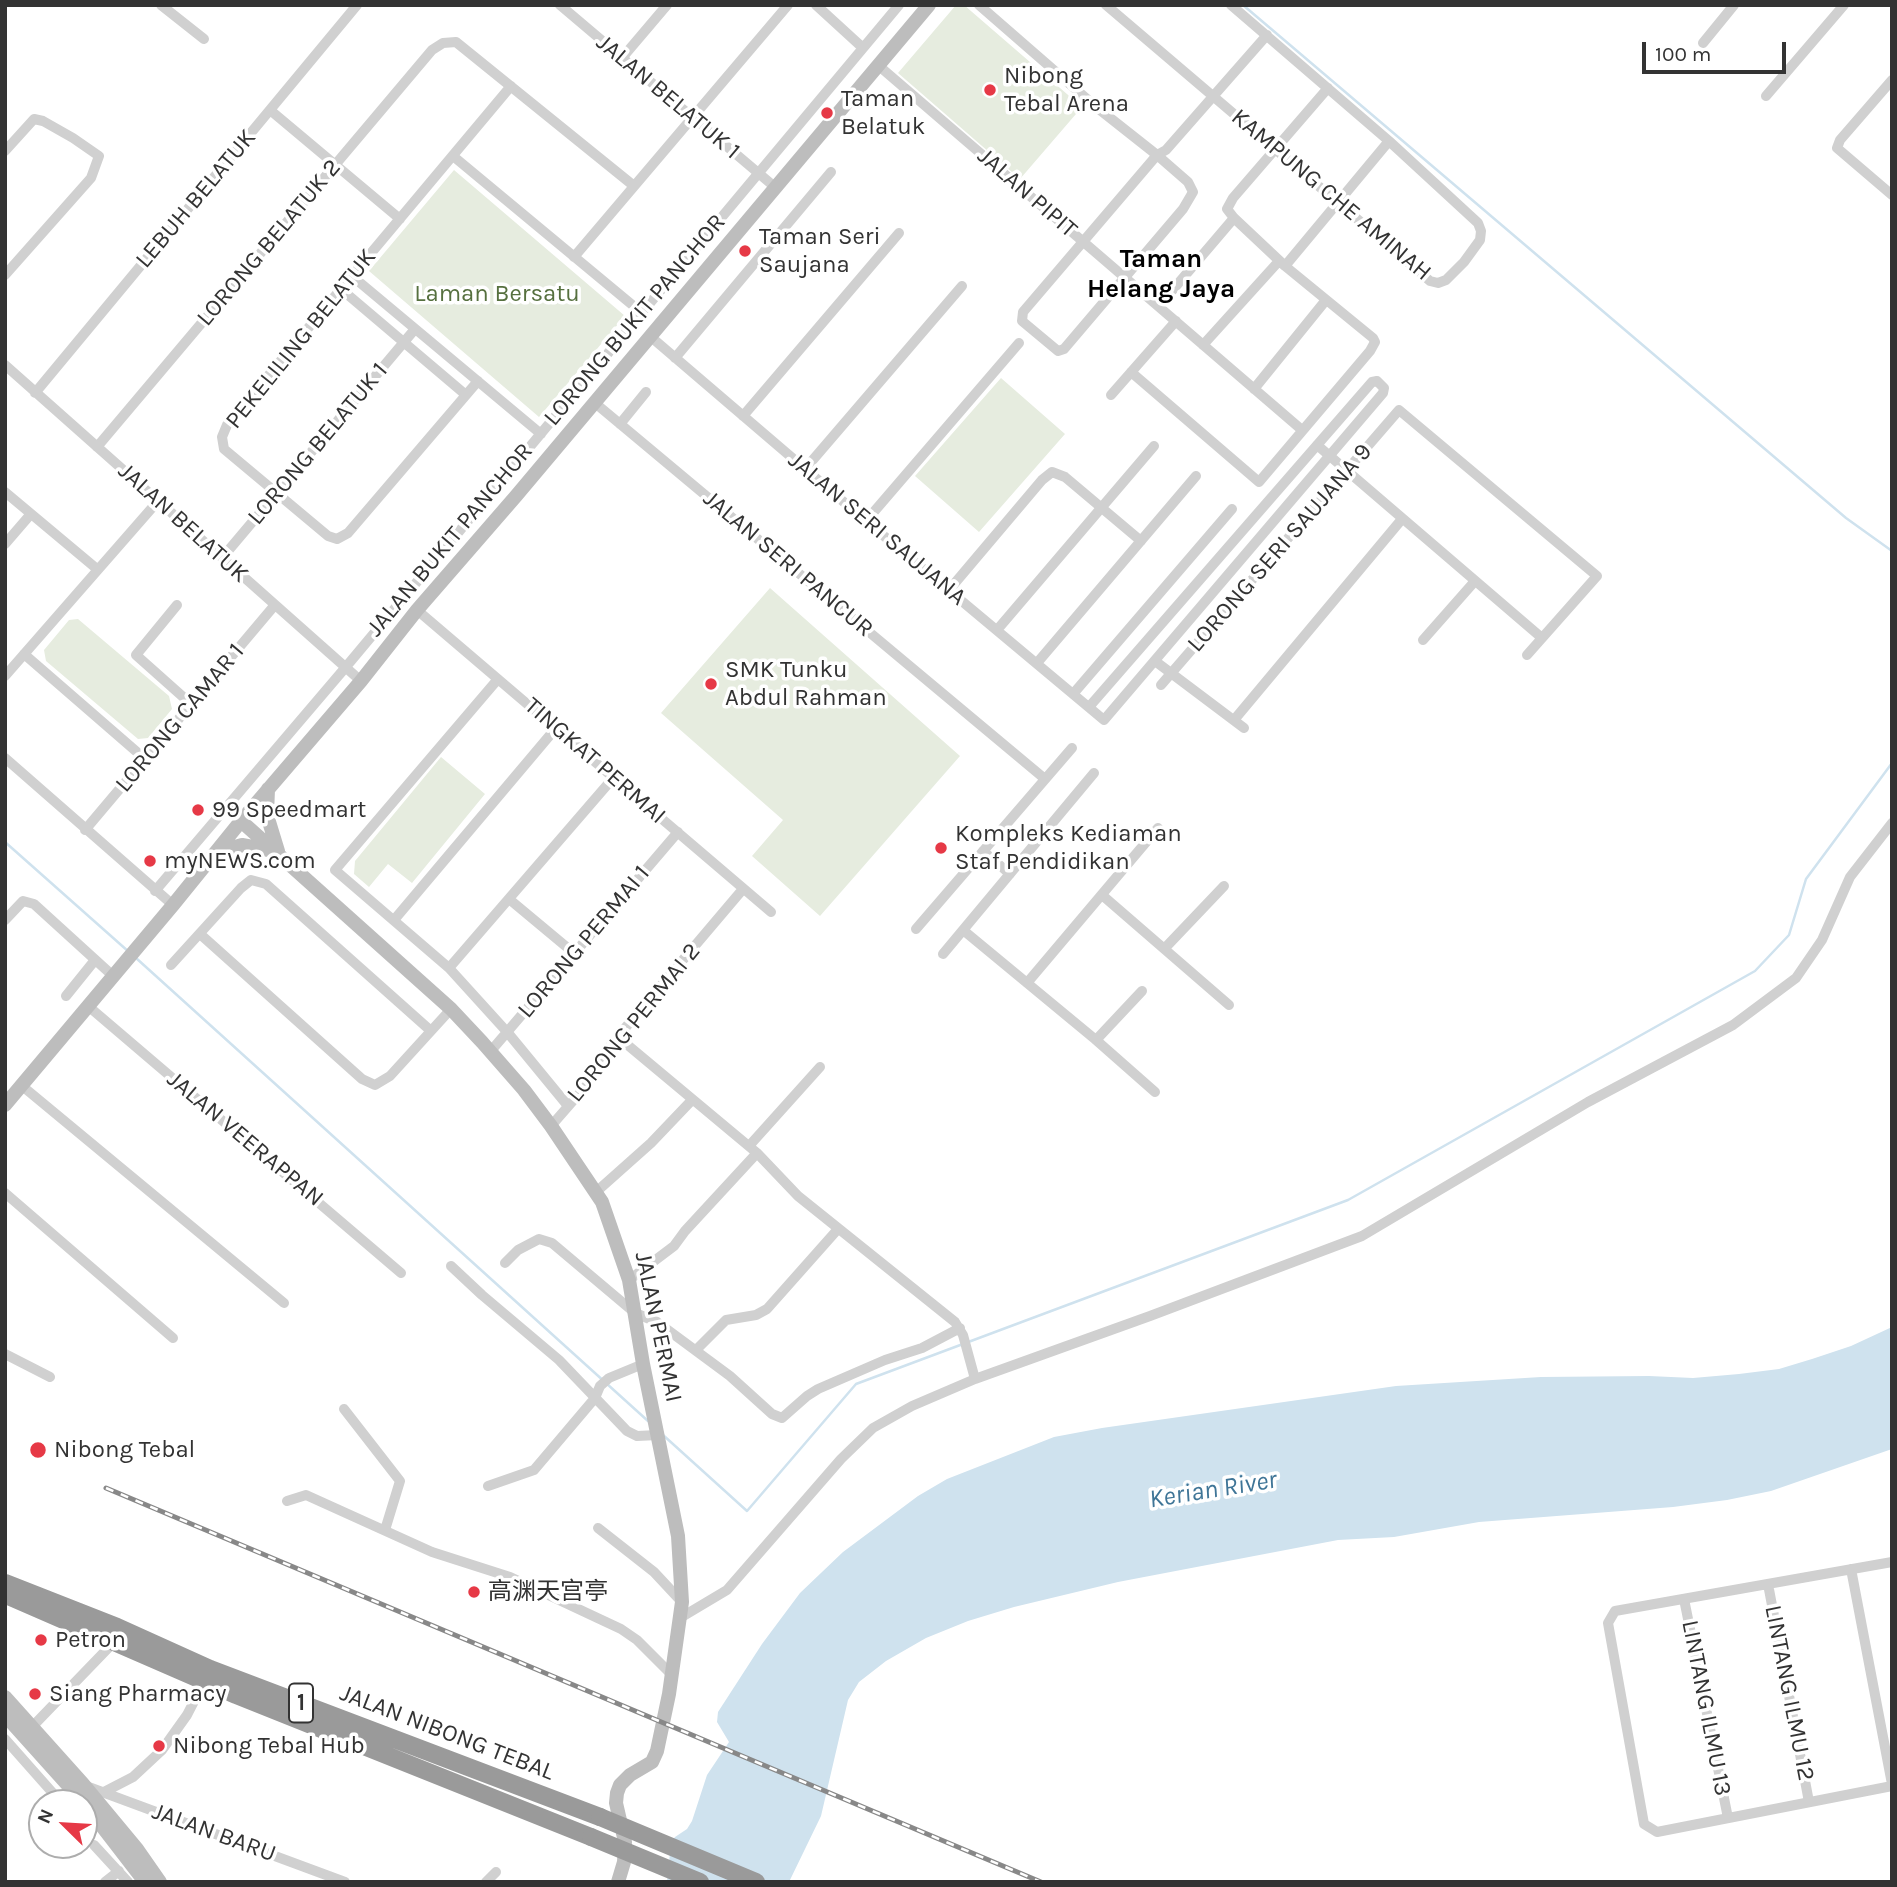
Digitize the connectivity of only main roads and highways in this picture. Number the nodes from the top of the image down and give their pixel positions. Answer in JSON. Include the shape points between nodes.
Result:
{"nodes":[{"id":1,"x":929,"y":5,"type":"edge"},
{"id":2,"x":268,"y":789,"type":"junction"},
{"id":3,"x":241,"y":821,"type":"junction"},
{"id":4,"x":214,"y":853,"type":"junction"},
{"id":5,"x":278,"y":853,"type":"junction"},
{"id":6,"x":6,"y":1101,"type":"edge"},
{"id":7,"x":5,"y":1565,"type":"edge"},
{"id":8,"x":10,"y":1589,"type":"edge"},
{"id":9,"x":5,"y":1697,"type":"edge"},
{"id":10,"x":5,"y":1715,"type":"edge"},
{"id":11,"x":15,"y":1732,"type":"edge"},
{"id":12,"x":70,"y":1789,"type":"edge"},
{"id":13,"x":98,"y":1820,"type":"edge"},
{"id":14,"x":145,"y":1882,"type":"edge"},
{"id":15,"x":160,"y":1882,"type":"edge"},
{"id":16,"x":618,"y":1882,"type":"edge"},
{"id":17,"x":699,"y":1882,"type":"edge"},
{"id":18,"x":756,"y":1882,"type":"edge"}],
"edges":[{"from":1,"to":2,"type":"main road","name":"JALAN BUKIT PANCHOR"},
{"from":2,"to":3,"type":"main road","name":"JALAN BUKIT PANCHOR"},
{"from":2,"to":5,"type":"main road","via":[[267,815]]},
{"from":3,"to":4,"type":"main road","name":"JALAN BUKIT PANCHOR"},
{"from":3,"to":5,"type":"main road","name":"JALAN PERMAI"},
{"from":4,"to":5,"type":"main road","via":[[242,845]]},
{"from":4,"to":6,"type":"main road","name":"JALAN BUKIT PANCHOR"},
{"from":5,"to":16,"type":"main road","name":"JALAN PERMAI","via":[[451,1009],[524,1090],[602,1202],[629,1280],[678,1536],[682,1602],[655,1759],[630,1775],[617,1793],[625,1842]]},
{"from":7,"to":8,"type":"highway"},
{"from":8,"to":17,"type":"highway","name":"JALAN NIBONG TEBAL","number":"1","bridge":true,"via":[[113,1643],[204,1682]]},
{"from":8,"to":18,"type":"highway","name":"JALAN NIBONG TEBAL","number":"1","bridge":true,"via":[[117,1627],[210,1669],[600,1817]]},
{"from":9,"to":11,"type":"main road"},
{"from":10,"to":11,"type":"main road"},
{"from":11,"to":12,"type":"main road"},
{"from":11,"to":15,"type":"main road","via":[[83,1784]]},
{"from":13,"to":14,"type":"main road"}]}
